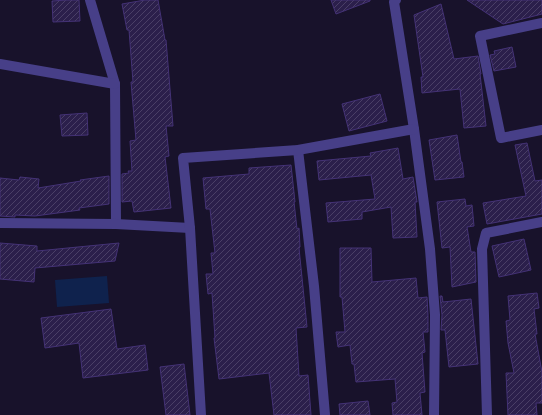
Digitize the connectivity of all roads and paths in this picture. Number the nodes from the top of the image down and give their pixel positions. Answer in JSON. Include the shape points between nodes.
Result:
{"nodes":[{"id":1,"x":90,"y":0,"type":"edge"},
{"id":2,"x":396,"y":0,"type":"edge"},
{"id":3,"x":542,"y":23,"type":"edge"},
{"id":4,"x":0,"y":64,"type":"edge"},
{"id":5,"x":115,"y":84,"type":"junction"},
{"id":6,"x":414,"y":129,"type":"junction"},
{"id":7,"x":542,"y":130,"type":"edge"},
{"id":8,"x":298,"y":150,"type":"junction"},
{"id":9,"x":542,"y":222,"type":"edge"},
{"id":10,"x":0,"y":223,"type":"edge"},
{"id":11,"x":116,"y":224,"type":"junction"},
{"id":12,"x":190,"y":228,"type":"junction"},
{"id":13,"x":201,"y":415,"type":"edge"},
{"id":14,"x":326,"y":415,"type":"edge"},
{"id":15,"x":434,"y":415,"type":"edge"},
{"id":16,"x":486,"y":415,"type":"edge"}],
"edges":[{"from":1,"to":5,"type":"street"},
{"from":2,"to":6,"type":"street","via":[[394,2]]},
{"from":3,"to":7,"type":"street","via":[[480,36],[501,138]]},
{"from":4,"to":5,"type":"street"},
{"from":5,"to":11,"type":"street"},
{"from":6,"to":8,"type":"street"},
{"from":6,"to":15,"type":"street","via":[[430,249],[435,315]]},
{"from":8,"to":12,"type":"street","via":[[183,158]]},
{"from":8,"to":14,"type":"street"},
{"from":9,"to":16,"type":"street","via":[[486,233],[482,249]]},
{"from":10,"to":11,"type":"street"},
{"from":11,"to":12,"type":"street"},
{"from":12,"to":13,"type":"street"}]}
